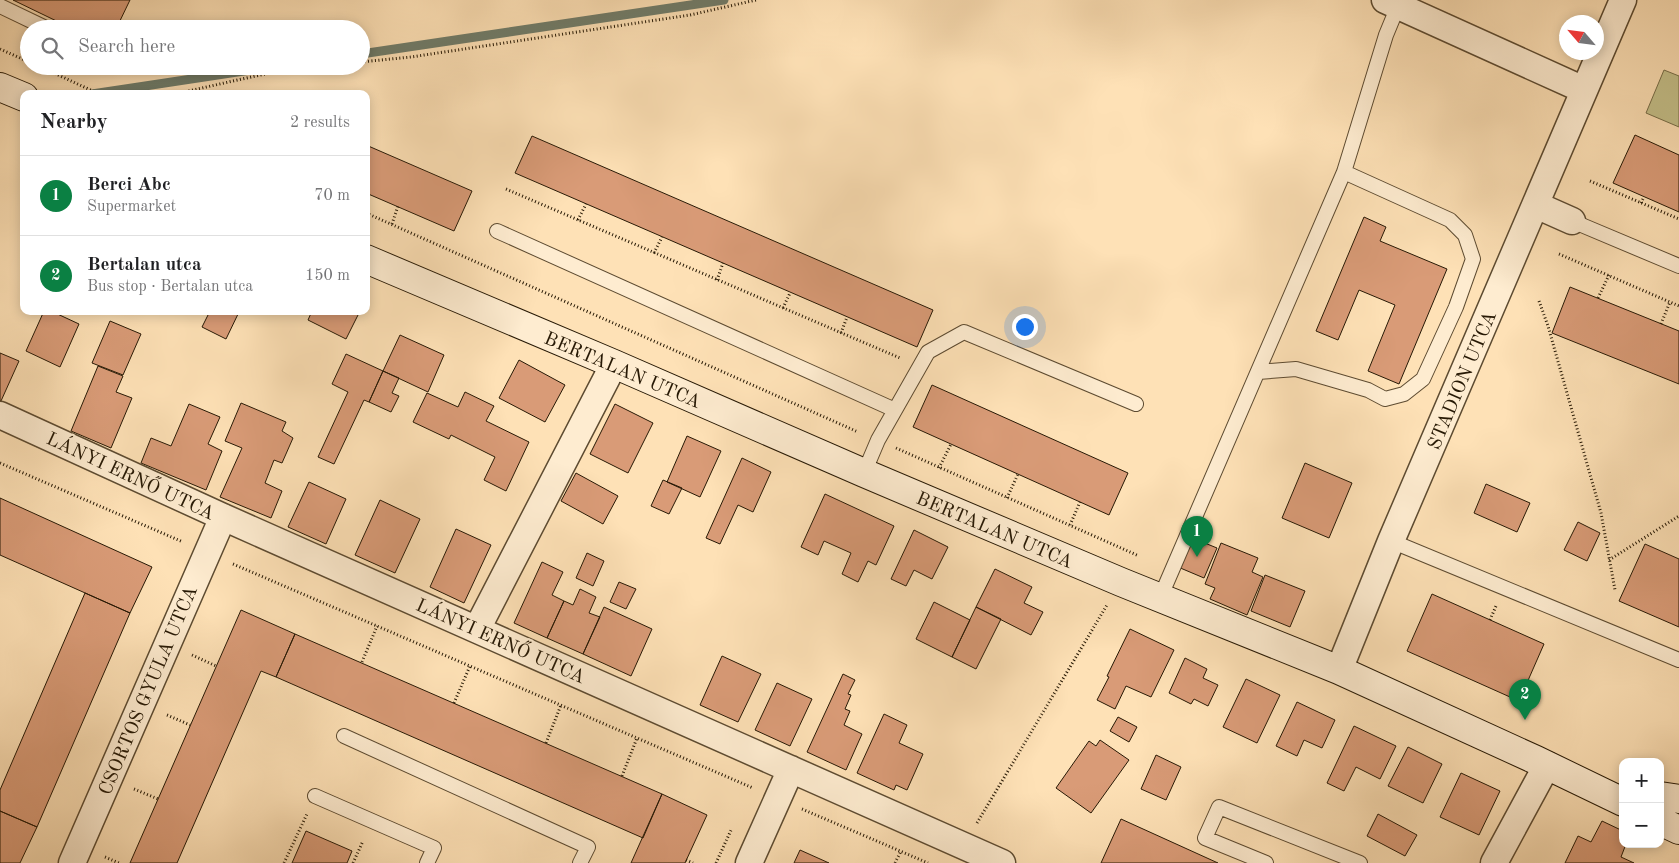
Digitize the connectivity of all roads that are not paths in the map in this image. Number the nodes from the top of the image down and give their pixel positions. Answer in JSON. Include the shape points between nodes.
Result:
{"nodes":[{"id":1,"x":1623,"y":0,"type":"edge"},
{"id":2,"x":1392,"y":3,"type":"edge"},
{"id":3,"x":0,"y":6,"type":"edge"},
{"id":4,"x":29,"y":20,"type":"edge"},
{"id":5,"x":0,"y":87,"type":"edge"},
{"id":6,"x":1584,"y":90,"type":"junction"},
{"id":7,"x":20,"y":95,"type":"edge"},
{"id":8,"x":1344,"y":172,"type":"junction"},
{"id":9,"x":1536,"y":205,"type":"junction"},
{"id":10,"x":1572,"y":221,"type":"joint"},
{"id":11,"x":497,"y":231,"type":"dead end"},
{"id":12,"x":370,"y":261,"type":"edge"},
{"id":13,"x":1679,"y":266,"type":"edge"},
{"id":14,"x":614,"y":364,"type":"junction"},
{"id":15,"x":1258,"y":372,"type":"junction"},
{"id":16,"x":1136,"y":404,"type":"dead end"},
{"id":17,"x":895,"y":410,"type":"junction"},
{"id":18,"x":0,"y":415,"type":"edge"},
{"id":19,"x":864,"y":473,"type":"junction"},
{"id":20,"x":223,"y":517,"type":"junction"},
{"id":21,"x":1391,"y":541,"type":"junction"},
{"id":22,"x":1160,"y":598,"type":"junction"},
{"id":23,"x":476,"y":629,"type":"junction"},
{"id":24,"x":1679,"y":660,"type":"edge"},
{"id":25,"x":1339,"y":670,"type":"junction"},
{"id":26,"x":344,"y":736,"type":"dead end"},
{"id":27,"x":1547,"y":765,"type":"junction"},
{"id":28,"x":791,"y":770,"type":"junction"},
{"id":29,"x":1585,"y":783,"type":"junction"},
{"id":30,"x":1619,"y":789,"type":"edge"},
{"id":31,"x":314,"y":796,"type":"road end"},
{"id":32,"x":1664,"y":797,"type":"edge"},
{"id":33,"x":1679,"y":799,"type":"edge"},
{"id":34,"x":1619,"y":800,"type":"edge"},
{"id":35,"x":1664,"y":822,"type":"edge"},
{"id":36,"x":1679,"y":830,"type":"edge"},
{"id":37,"x":72,"y":863,"type":"edge"},
{"id":38,"x":427,"y":863,"type":"edge"},
{"id":39,"x":580,"y":863,"type":"edge"},
{"id":40,"x":748,"y":863,"type":"edge"},
{"id":41,"x":1002,"y":863,"type":"edge"},
{"id":42,"x":1266,"y":863,"type":"edge"},
{"id":43,"x":1360,"y":863,"type":"edge"},
{"id":44,"x":1494,"y":863,"type":"edge"}],
"edges":[{"from":1,"to":6,"type":"street","name":"STADION UTCA"},
{"from":2,"to":6,"type":"street"},
{"from":2,"to":8,"type":"lane","via":[[1386,35]]},
{"from":3,"to":4,"type":"lane"},
{"from":5,"to":7,"type":"street"},
{"from":6,"to":9,"type":"street","name":"STADION UTCA"},
{"from":8,"to":15,"type":"lane"},
{"from":8,"to":15,"type":"lane","via":[[1450,220],[1465,234],[1473,258],[1456,307],[1423,379],[1404,394],[1385,399],[1368,390],[1296,369]]},
{"from":9,"to":10,"type":"street"},
{"from":9,"to":21,"type":"street","name":"STADION UTCA"},
{"from":10,"to":13,"type":"lane"},
{"from":11,"to":17,"type":"lane"},
{"from":12,"to":14,"type":"street","name":"BERTALAN UTCA"},
{"from":14,"to":19,"type":"street","name":"BERTALAN UTCA"},
{"from":14,"to":23,"type":"street"},
{"from":15,"to":22,"type":"lane"},
{"from":16,"to":17,"type":"lane","via":[[964,332],[928,352]]},
{"from":17,"to":19,"type":"lane"},
{"from":18,"to":20,"type":"street","name":"LÁNYI ERNŐ UTCA"},
{"from":19,"to":22,"type":"street","name":"BERTALAN UTCA"},
{"from":20,"to":23,"type":"street","name":"LÁNYI ERNŐ UTCA"},
{"from":20,"to":37,"type":"street","name":"CSORTOS GYULA UTCA"},
{"from":21,"to":24,"type":"lane"},
{"from":21,"to":25,"type":"street","name":"STADION UTCA"},
{"from":22,"to":25,"type":"street","name":"BERTALAN UTCA"},
{"from":23,"to":28,"type":"street","name":"LÁNYI ERNŐ UTCA"},
{"from":25,"to":27,"type":"street","name":"BERTALAN UTCA"},
{"from":26,"to":39,"type":"lane","via":[[588,847]]},
{"from":27,"to":29,"type":"street","name":"BERTALAN UTCA"},
{"from":27,"to":44,"type":"street"},
{"from":28,"to":40,"type":"street"},
{"from":28,"to":41,"type":"street","name":"LÁNYI ERNŐ UTCA"},
{"from":29,"to":30,"type":"street"},
{"from":29,"to":34,"type":"street","name":"BERTALAN UTCA"},
{"from":31,"to":38,"type":"lane","via":[[434,848]]},
{"from":32,"to":33,"type":"street"},
{"from":35,"to":36,"type":"street"},
{"from":42,"to":43,"type":"lane","via":[[1205,838],[1219,807]]}]}
